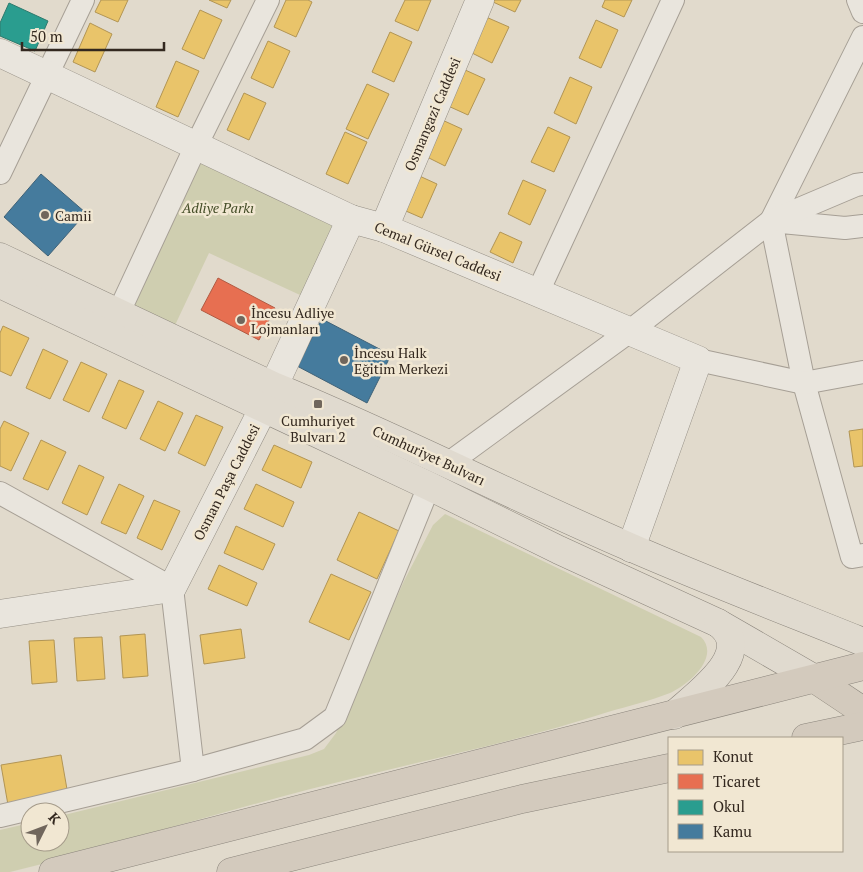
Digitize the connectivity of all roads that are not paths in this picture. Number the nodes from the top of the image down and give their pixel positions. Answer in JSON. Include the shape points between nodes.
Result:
{"nodes":[{"id":1,"x":83,"y":0,"type":"edge"},
{"id":2,"x":268,"y":0,"type":"edge"},
{"id":3,"x":480,"y":0,"type":"edge"},
{"id":4,"x":674,"y":0,"type":"edge"},
{"id":5,"x":858,"y":0,"type":"edge"},
{"id":6,"x":863,"y":12,"type":"edge"},
{"id":7,"x":863,"y":37,"type":"edge"},
{"id":8,"x":0,"y":53,"type":"edge"},
{"id":9,"x":47,"y":75,"type":"junction"},
{"id":10,"x":196,"y":146,"type":"junction"},
{"id":11,"x":0,"y":174,"type":"edge"},
{"id":12,"x":863,"y":184,"type":"edge"},
{"id":13,"x":351,"y":218,"type":"junction"},
{"id":14,"x":771,"y":221,"type":"junction"},
{"id":15,"x":863,"y":226,"type":"edge"},
{"id":16,"x":384,"y":228,"type":"junction"},
{"id":17,"x":0,"y":257,"type":"edge"},
{"id":18,"x":0,"y":284,"type":"edge"},
{"id":19,"x":538,"y":292,"type":"junction"},
{"id":20,"x":118,"y":314,"type":"junction"},
{"id":21,"x":630,"y":331,"type":"junction"},
{"id":22,"x":698,"y":360,"type":"junction"},
{"id":23,"x":863,"y":372,"type":"edge"},
{"id":24,"x":804,"y":383,"type":"junction"},
{"id":25,"x":268,"y":398,"type":"junction"},
{"id":26,"x":449,"y":463,"type":"junction"},
{"id":27,"x":429,"y":486,"type":"junction"},
{"id":28,"x":0,"y":493,"type":"edge"},
{"id":29,"x":631,"y":548,"type":"junction"},
{"id":30,"x":863,"y":555,"type":"edge"},
{"id":31,"x":172,"y":588,"type":"junction"},
{"id":32,"x":0,"y":614,"type":"edge"},
{"id":33,"x":718,"y":623,"type":"junction"},
{"id":34,"x":863,"y":642,"type":"edge"},
{"id":35,"x":863,"y":666,"type":"edge"},
{"id":36,"x":815,"y":679,"type":"junction"},
{"id":37,"x":863,"y":711,"type":"edge"},
{"id":38,"x":674,"y":715,"type":"junction"},
{"id":39,"x":863,"y":726,"type":"edge"},
{"id":40,"x":811,"y":737,"type":"edge"},
{"id":41,"x":668,"y":768,"type":"edge"},
{"id":42,"x":193,"y":770,"type":"junction"},
{"id":43,"x":0,"y":816,"type":"edge"},
{"id":44,"x":53,"y":872,"type":"edge"},
{"id":45,"x":231,"y":872,"type":"edge"}],
"edges":[{"from":1,"to":9,"type":"street"},
{"from":2,"to":10,"type":"street"},
{"from":3,"to":16,"type":"main road","name":"Osmangazi Caddesi"},
{"from":4,"to":19,"type":"street"},
{"from":5,"to":6,"type":"street"},
{"from":7,"to":14,"type":"street"},
{"from":8,"to":9,"type":"main road","name":"Cemal Gürsel Caddesi"},
{"from":9,"to":10,"type":"main road","name":"Cemal Gürsel Caddesi"},
{"from":9,"to":11,"type":"street"},
{"from":10,"to":13,"type":"main road","name":"Cemal Gürsel Caddesi"},
{"from":10,"to":20,"type":"street"},
{"from":12,"to":14,"type":"street"},
{"from":13,"to":16,"type":"main road","name":"Cemal Gürsel Caddesi"},
{"from":13,"to":25,"type":"main road","name":"Osman Paşa Caddesi"},
{"from":14,"to":15,"type":"street","via":[[844,228]]},
{"from":14,"to":21,"type":"street"},
{"from":14,"to":24,"type":"street"},
{"from":16,"to":19,"type":"main road","name":"Cemal Gürsel Caddesi"},
{"from":17,"to":20,"type":"main road","name":"Cumhuriyet Bulvarı"},
{"from":18,"to":25,"type":"main road","name":"Cumhuriyet Bulvarı"},
{"from":19,"to":21,"type":"main road","name":"Cemal Gürsel Caddesi"},
{"from":20,"to":25,"type":"main road","name":"Cumhuriyet Bulvarı"},
{"from":21,"to":22,"type":"main road","name":"Cemal Gürsel Caddesi"},
{"from":21,"to":26,"type":"street"},
{"from":22,"to":24,"type":"street"},
{"from":22,"to":29,"type":"main road"},
{"from":23,"to":24,"type":"street"},
{"from":24,"to":30,"type":"street","via":[[852,557]]},
{"from":25,"to":26,"type":"main road","name":"Cumhuriyet Bulvarı"},
{"from":25,"to":27,"type":"main road","name":"Cumhuriyet Bulvarı"},
{"from":25,"to":31,"type":"main road","name":"Osman Paşa Caddesi"},
{"from":26,"to":29,"type":"main road","name":"Cumhuriyet Bulvarı"},
{"from":27,"to":33,"type":"main road","name":"Cumhuriyet Bulvarı"},
{"from":27,"to":42,"type":"street","via":[[335,717],[305,739]]},
{"from":28,"to":31,"type":"street"},
{"from":29,"to":34,"type":"main road","name":"Cumhuriyet Bulvarı"},
{"from":31,"to":32,"type":"main road"},
{"from":31,"to":42,"type":"street"},
{"from":33,"to":36,"type":"main road","name":"Cumhuriyet Bulvarı"},
{"from":33,"to":38,"type":"main road","via":[[725,629],[731,645],[726,664]]},
{"from":35,"to":36,"type":"highway"},
{"from":36,"to":37,"type":"highway"},
{"from":36,"to":38,"type":"highway"},
{"from":38,"to":44,"type":"highway"},
{"from":39,"to":40,"type":"highway"},
{"from":41,"to":45,"type":"highway","via":[[522,799]]},
{"from":42,"to":43,"type":"street"}]}
